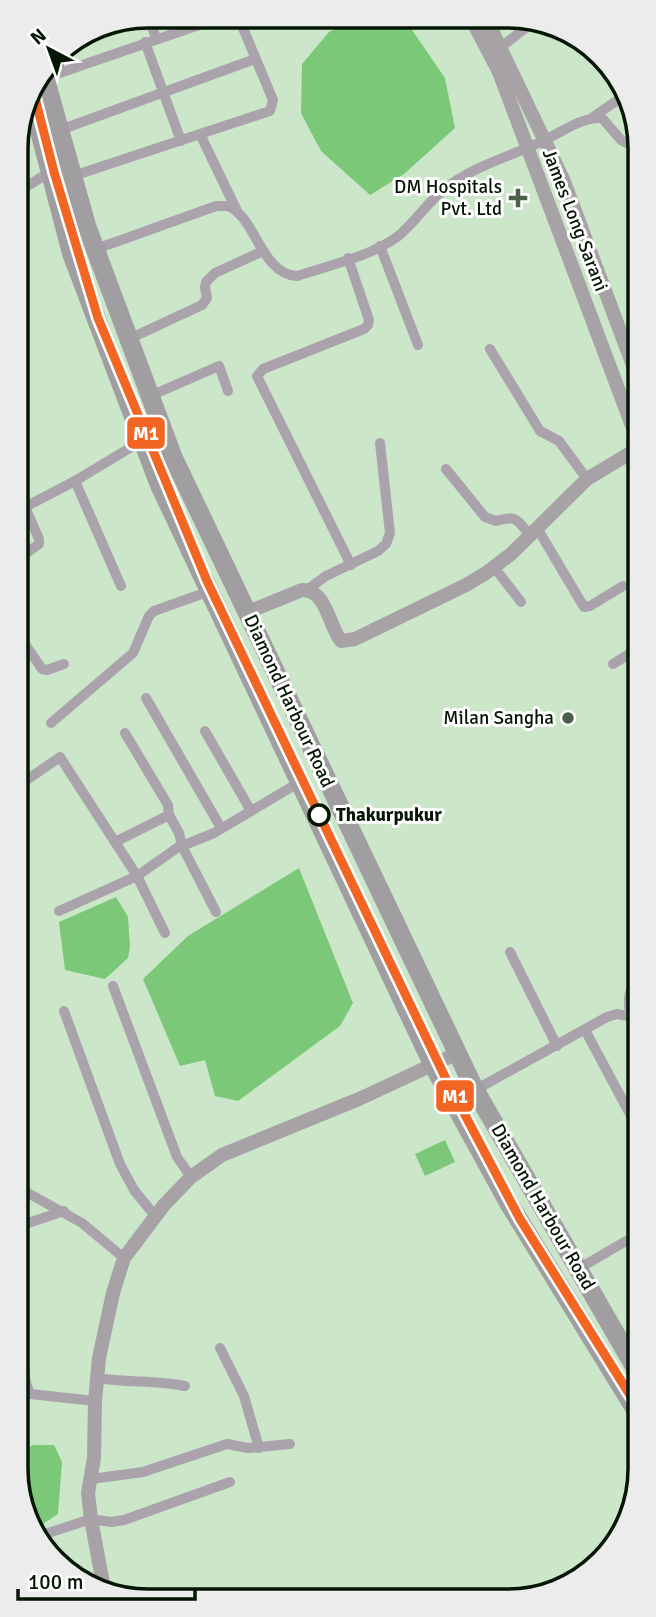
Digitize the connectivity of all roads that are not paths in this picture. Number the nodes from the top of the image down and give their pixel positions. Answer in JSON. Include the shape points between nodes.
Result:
{"nodes":[{"id":1,"x":150,"y":28,"type":"edge"},
{"id":2,"x":188,"y":28,"type":"edge"},
{"id":3,"x":243,"y":28,"type":"edge"},
{"id":4,"x":476,"y":28,"type":"edge"},
{"id":5,"x":491,"y":28,"type":"edge"},
{"id":6,"x":524,"y":29,"type":"edge"},
{"id":7,"x":151,"y":40,"type":"junction"},
{"id":8,"x":501,"y":47,"type":"junction"},
{"id":9,"x":255,"y":59,"type":"junction"},
{"id":10,"x":84,"y":61,"type":"edge"},
{"id":11,"x":47,"y":84,"type":"edge"},
{"id":12,"x":163,"y":92,"type":"junction"},
{"id":13,"x":618,"y":100,"type":"edge"},
{"id":14,"x":34,"y":111,"type":"edge"},
{"id":15,"x":593,"y":117,"type":"junction"},
{"id":16,"x":60,"y":130,"type":"junction"},
{"id":17,"x":200,"y":134,"type":"junction"},
{"id":18,"x":181,"y":141,"type":"junction"},
{"id":19,"x":545,"y":141,"type":"junction"},
{"id":20,"x":628,"y":144,"type":"edge"},
{"id":21,"x":527,"y":148,"type":"junction"},
{"id":22,"x":50,"y":172,"type":"junction"},
{"id":23,"x":73,"y":176,"type":"junction"},
{"id":24,"x":28,"y":186,"type":"edge"},
{"id":25,"x":238,"y":213,"type":"junction"},
{"id":26,"x":86,"y":223,"type":"junction"},
{"id":27,"x":65,"y":229,"type":"junction"},
{"id":28,"x":380,"y":246,"type":"junction"},
{"id":29,"x":96,"y":249,"type":"junction"},
{"id":30,"x":263,"y":251,"type":"junction"},
{"id":31,"x":348,"y":258,"type":"junction"},
{"id":32,"x":129,"y":339,"type":"junction"},
{"id":33,"x":418,"y":345,"type":"dead end"},
{"id":34,"x":490,"y":349,"type":"dead end"},
{"id":35,"x":628,"y":352,"type":"edge"},
{"id":36,"x":228,"y":391,"type":"dead end"},
{"id":37,"x":150,"y":396,"type":"junction"},
{"id":38,"x":628,"y":415,"type":"edge"},
{"id":39,"x":142,"y":440,"type":"junction"},
{"id":40,"x":380,"y":443,"type":"dead end"},
{"id":41,"x":628,"y":454,"type":"edge"},
{"id":42,"x":446,"y":469,"type":"dead end"},
{"id":43,"x":587,"y":479,"type":"junction"},
{"id":44,"x":75,"y":481,"type":"junction"},
{"id":45,"x":28,"y":505,"type":"edge"},
{"id":46,"x":28,"y":514,"type":"edge"},
{"id":47,"x":533,"y":532,"type":"junction"},
{"id":48,"x":28,"y":552,"type":"edge"},
{"id":49,"x":351,"y":565,"type":"junction"},
{"id":50,"x":494,"y":567,"type":"junction"},
{"id":51,"x":121,"y":586,"type":"dead end"},
{"id":52,"x":623,"y":586,"type":"dead end"},
{"id":53,"x":308,"y":589,"type":"junction"},
{"id":54,"x":210,"y":591,"type":"junction"},
{"id":55,"x":521,"y":602,"type":"dead end"},
{"id":56,"x":248,"y":612,"type":"junction"},
{"id":57,"x":28,"y":649,"type":"edge"},
{"id":58,"x":628,"y":655,"type":"edge"},
{"id":59,"x":64,"y":664,"type":"dead end"},
{"id":60,"x":613,"y":664,"type":"dead end"},
{"id":61,"x":278,"y":680,"type":"junction"},
{"id":62,"x":256,"y":690,"type":"junction"},
{"id":63,"x":146,"y":698,"type":"dead end"},
{"id":64,"x":51,"y":723,"type":"dead end"},
{"id":65,"x":205,"y":731,"type":"dead end"},
{"id":66,"x":125,"y":733,"type":"dead end"},
{"id":67,"x":28,"y":779,"type":"edge"},
{"id":68,"x":300,"y":782,"type":"junction"},
{"id":69,"x":251,"y":811,"type":"junction"},
{"id":70,"x":169,"y":816,"type":"junction"},
{"id":71,"x":221,"y":828,"type":"junction"},
{"id":72,"x":115,"y":842,"type":"junction"},
{"id":73,"x":182,"y":846,"type":"junction"},
{"id":74,"x":137,"y":876,"type":"junction"},
{"id":75,"x":59,"y":911,"type":"dead end"},
{"id":76,"x":215,"y":912,"type":"dead end"},
{"id":77,"x":165,"y":933,"type":"dead end"},
{"id":78,"x":510,"y":952,"type":"dead end"},
{"id":79,"x":113,"y":986,"type":"dead end"},
{"id":80,"x":64,"y":1011,"type":"dead end"},
{"id":81,"x":628,"y":1016,"type":"edge"},
{"id":82,"x":585,"y":1030,"type":"junction"},
{"id":83,"x":557,"y":1046,"type":"junction"},
{"id":84,"x":458,"y":1053,"type":"junction"},
{"id":85,"x":433,"y":1065,"type":"junction"},
{"id":86,"x":475,"y":1090,"type":"junction"},
{"id":87,"x":628,"y":1110,"type":"edge"},
{"id":88,"x":191,"y":1177,"type":"junction"},
{"id":89,"x":28,"y":1193,"type":"edge"},
{"id":90,"x":64,"y":1211,"type":"junction"},
{"id":91,"x":156,"y":1217,"type":"junction"},
{"id":92,"x":28,"y":1223,"type":"edge"},
{"id":93,"x":628,"y":1241,"type":"edge"},
{"id":94,"x":124,"y":1258,"type":"junction"},
{"id":95,"x":578,"y":1269,"type":"junction"},
{"id":96,"x":220,"y":1348,"type":"dead end"},
{"id":97,"x":628,"y":1355,"type":"edge"},
{"id":98,"x":97,"y":1378,"type":"junction"},
{"id":99,"x":185,"y":1386,"type":"dead end"},
{"id":100,"x":28,"y":1388,"type":"edge"},
{"id":101,"x":628,"y":1397,"type":"edge"},
{"id":102,"x":95,"y":1401,"type":"junction"},
{"id":103,"x":290,"y":1444,"type":"dead end"},
{"id":104,"x":260,"y":1448,"type":"junction"},
{"id":105,"x":91,"y":1479,"type":"junction"},
{"id":106,"x":230,"y":1482,"type":"dead end"},
{"id":107,"x":90,"y":1519,"type":"junction"},
{"id":108,"x":47,"y":1534,"type":"edge"},
{"id":109,"x":102,"y":1580,"type":"edge"}],
"edges":[{"from":1,"to":7,"type":"street"},
{"from":2,"to":7,"type":"street"},
{"from":3,"to":9,"type":"street"},
{"from":4,"to":21,"type":"main road","name":"James Long Sarani","via":[[499,72]]},
{"from":5,"to":8,"type":"main road"},
{"from":6,"to":8,"type":"street"},
{"from":7,"to":10,"type":"street"},
{"from":7,"to":12,"type":"street"},
{"from":8,"to":19,"type":"main road"},
{"from":9,"to":12,"type":"street"},
{"from":9,"to":17,"type":"street","via":[[273,100],[270,111]]},
{"from":11,"to":16,"type":"highway","name":"Diamond Harbour Road"},
{"from":12,"to":16,"type":"street"},
{"from":12,"to":18,"type":"street"},
{"from":13,"to":15,"type":"street"},
{"from":14,"to":22,"type":"highway","name":"Diamond Harbour Road"},
{"from":15,"to":19,"type":"street"},
{"from":15,"to":20,"type":"street","via":[[602,118]]},
{"from":16,"to":23,"type":"highway","name":"Diamond Harbour Road"},
{"from":17,"to":18,"type":"street"},
{"from":17,"to":25,"type":"street"},
{"from":18,"to":23,"type":"street"},
{"from":19,"to":21,"type":"street"},
{"from":19,"to":35,"type":"main road"},
{"from":21,"to":28,"type":"street","via":[[461,177],[398,236]]},
{"from":21,"to":38,"type":"main road","name":"James Long Sarani"},
{"from":22,"to":24,"type":"street"},
{"from":22,"to":27,"type":"highway","name":"Diamond Harbour Road"},
{"from":23,"to":26,"type":"highway","name":"Diamond Harbour Road"},
{"from":25,"to":29,"type":"street","via":[[216,206]]},
{"from":25,"to":30,"type":"street"},
{"from":26,"to":27,"type":"highway"},
{"from":26,"to":29,"type":"highway","name":"Diamond Harbour Road"},
{"from":27,"to":39,"type":"highway","name":"Diamond Harbour Road"},
{"from":28,"to":31,"type":"street"},
{"from":28,"to":33,"type":"street"},
{"from":29,"to":32,"type":"highway","name":"Diamond Harbour Road"},
{"from":30,"to":31,"type":"street","via":[[278,268],[297,276]]},
{"from":30,"to":32,"type":"street","via":[[210,277],[202,305]]},
{"from":31,"to":49,"type":"street","via":[[368,325],[263,369],[257,376]]},
{"from":32,"to":37,"type":"highway","name":"Diamond Harbour Road"},
{"from":34,"to":43,"type":"street","via":[[540,431],[559,441]]},
{"from":36,"to":37,"type":"street","via":[[219,366]]},
{"from":37,"to":56,"type":"highway","name":"Diamond Harbour Road","via":[[173,457]]},
{"from":39,"to":44,"type":"street"},
{"from":39,"to":54,"type":"highway","name":"Diamond Harbour Road"},
{"from":40,"to":49,"type":"street","via":[[390,533],[378,551]]},
{"from":41,"to":43,"type":"main road"},
{"from":42,"to":47,"type":"street","via":[[485,517],[496,521],[514,517]]},
{"from":43,"to":47,"type":"main road"},
{"from":44,"to":45,"type":"street"},
{"from":44,"to":51,"type":"street"},
{"from":46,"to":48,"type":"street","via":[[39,539]]},
{"from":47,"to":50,"type":"main road"},
{"from":47,"to":52,"type":"street","via":[[584,607]]},
{"from":49,"to":53,"type":"street"},
{"from":50,"to":53,"type":"main road","via":[[348,642],[341,641],[320,599]]},
{"from":50,"to":55,"type":"street"},
{"from":53,"to":56,"type":"main road"},
{"from":54,"to":62,"type":"highway","name":"Diamond Harbour Road"},
{"from":54,"to":64,"type":"street","via":[[154,611],[133,653]]},
{"from":56,"to":61,"type":"highway","name":"Diamond Harbour Road"},
{"from":57,"to":59,"type":"street","via":[[42,669]]},
{"from":58,"to":60,"type":"street"},
{"from":61,"to":62,"type":"highway"},
{"from":61,"to":84,"type":"highway","name":"Diamond Harbour Road"},
{"from":62,"to":68,"type":"highway","name":"Diamond Harbour Road"},
{"from":63,"to":71,"type":"street"},
{"from":65,"to":69,"type":"street"},
{"from":66,"to":70,"type":"street","via":[[168,805]]},
{"from":67,"to":72,"type":"street","via":[[60,757]]},
{"from":68,"to":69,"type":"street"},
{"from":68,"to":85,"type":"highway","name":"Diamond Harbour Road"},
{"from":69,"to":71,"type":"street"},
{"from":70,"to":72,"type":"street"},
{"from":70,"to":73,"type":"street"},
{"from":71,"to":73,"type":"street"},
{"from":72,"to":74,"type":"street"},
{"from":73,"to":74,"type":"street"},
{"from":73,"to":76,"type":"street"},
{"from":74,"to":75,"type":"street"},
{"from":74,"to":77,"type":"street"},
{"from":78,"to":83,"type":"street"},
{"from":79,"to":88,"type":"street","via":[[177,1157]]},
{"from":80,"to":91,"type":"street","via":[[120,1164]]},
{"from":81,"to":82,"type":"street","via":[[607,1017]]},
{"from":82,"to":83,"type":"street"},
{"from":82,"to":87,"type":"street"},
{"from":83,"to":86,"type":"street"},
{"from":84,"to":85,"type":"main road"},
{"from":84,"to":86,"type":"highway","name":"Diamond Harbour Road"},
{"from":85,"to":88,"type":"main road","via":[[222,1155]]},
{"from":85,"to":101,"type":"highway","name":"Diamond Harbour Road","via":[[508,1202]]},
{"from":86,"to":95,"type":"highway","name":"Diamond Harbour Road"},
{"from":88,"to":91,"type":"main road"},
{"from":89,"to":90,"type":"street"},
{"from":90,"to":92,"type":"street"},
{"from":90,"to":94,"type":"street"},
{"from":91,"to":94,"type":"main road"},
{"from":93,"to":95,"type":"street"},
{"from":94,"to":98,"type":"main road"},
{"from":95,"to":97,"type":"highway","name":"Diamond Harbour Road"},
{"from":96,"to":104,"type":"street","via":[[244,1396]]},
{"from":98,"to":99,"type":"street"},
{"from":98,"to":102,"type":"main road"},
{"from":100,"to":102,"type":"street","via":[[30,1394]]},
{"from":102,"to":105,"type":"main road"},
{"from":103,"to":104,"type":"street"},
{"from":104,"to":105,"type":"street","via":[[227,1444],[143,1472]]},
{"from":105,"to":107,"type":"main road"},
{"from":106,"to":107,"type":"street","via":[[124,1520]]},
{"from":107,"to":108,"type":"street"},
{"from":107,"to":109,"type":"main road"}]}
